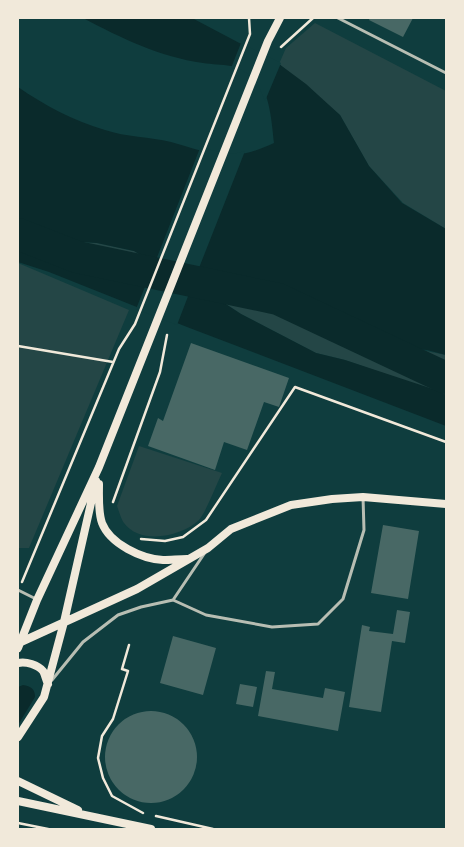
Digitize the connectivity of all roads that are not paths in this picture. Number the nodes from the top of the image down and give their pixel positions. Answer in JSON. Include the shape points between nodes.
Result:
{"nodes":[{"id":1,"x":280,"y":18,"type":"edge"},
{"id":2,"x":338,"y":18,"type":"edge"},
{"id":3,"x":446,"y":73,"type":"edge"},
{"id":4,"x":99,"y":467,"type":"junction"},
{"id":5,"x":363,"y":497,"type":"junction"},
{"id":6,"x":446,"y":504,"type":"edge"},
{"id":7,"x":208,"y":548,"type":"junction"},
{"id":8,"x":189,"y":559,"type":"junction"},
{"id":9,"x":18,"y":590,"type":"edge"},
{"id":10,"x":37,"y":600,"type":"junction"},
{"id":11,"x":173,"y":600,"type":"junction"},
{"id":12,"x":64,"y":622,"type":"junction"},
{"id":13,"x":20,"y":645,"type":"edge"},
{"id":14,"x":18,"y":663,"type":"edge"},
{"id":15,"x":48,"y":685,"type":"junction"},
{"id":16,"x":19,"y":736,"type":"edge"},
{"id":17,"x":18,"y":781,"type":"edge"},
{"id":18,"x":18,"y":801,"type":"edge"},
{"id":19,"x":91,"y":816,"type":"junction"},
{"id":20,"x":151,"y":829,"type":"edge"}],
"edges":[{"from":1,"to":4,"type":"main road","via":[[268,41]]},
{"from":2,"to":3,"type":"lane"},
{"from":4,"to":8,"type":"main road","via":[[102,523],[112,539],[125,549],[161,560]]},
{"from":4,"to":10,"type":"main road"},
{"from":4,"to":12,"type":"main road"},
{"from":5,"to":6,"type":"main road"},
{"from":5,"to":7,"type":"main road","via":[[291,505],[231,529]]},
{"from":5,"to":11,"type":"lane","via":[[364,530],[343,599],[318,624],[272,627],[206,615]]},
{"from":7,"to":8,"type":"main road"},
{"from":7,"to":11,"type":"lane"},
{"from":8,"to":12,"type":"main road","via":[[137,589]]},
{"from":9,"to":10,"type":"lane"},
{"from":10,"to":13,"type":"main road"},
{"from":11,"to":15,"type":"lane","via":[[141,606],[118,615],[83,642]]},
{"from":12,"to":13,"type":"main road"},
{"from":12,"to":15,"type":"main road"},
{"from":14,"to":15,"type":"main road","via":[[32,664],[43,671]]},
{"from":15,"to":16,"type":"main road","via":[[44,697]]},
{"from":17,"to":19,"type":"main road"},
{"from":18,"to":19,"type":"main road"},
{"from":19,"to":20,"type":"main road"}]}
